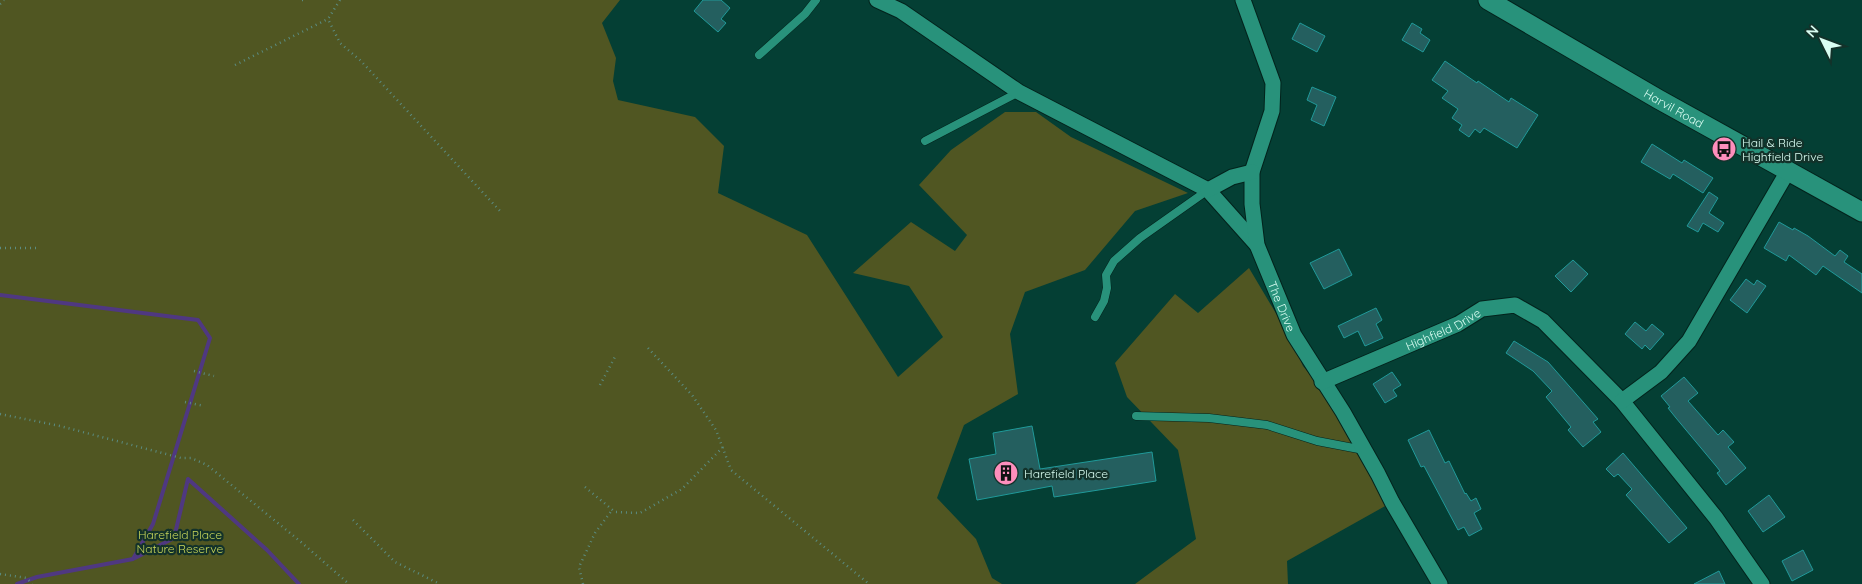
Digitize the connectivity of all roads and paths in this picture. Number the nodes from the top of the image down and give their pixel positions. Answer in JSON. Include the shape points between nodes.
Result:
{"nodes":[{"id":1,"x":4,"y":0,"type":"edge"},
{"id":2,"x":340,"y":0,"type":"edge"},
{"id":3,"x":816,"y":0,"type":"edge"},
{"id":4,"x":877,"y":0,"type":"edge"},
{"id":5,"x":1243,"y":0,"type":"edge"},
{"id":6,"x":1488,"y":0,"type":"edge"},
{"id":7,"x":0,"y":4,"type":"edge"},
{"id":8,"x":328,"y":18,"type":"junction"},
{"id":9,"x":760,"y":55,"type":"dead end"},
{"id":10,"x":235,"y":65,"type":"dead end"},
{"id":11,"x":1019,"y":92,"type":"junction"},
{"id":12,"x":926,"y":141,"type":"dead end"},
{"id":13,"x":1788,"y":171,"type":"junction"},
{"id":14,"x":1252,"y":172,"type":"junction"},
{"id":15,"x":1208,"y":190,"type":"junction"},
{"id":16,"x":500,"y":211,"type":"dead end"},
{"id":17,"x":1862,"y":212,"type":"edge"},
{"id":18,"x":1257,"y":245,"type":"junction"},
{"id":19,"x":0,"y":248,"type":"edge"},
{"id":20,"x":37,"y":248,"type":"dead end"},
{"id":21,"x":1095,"y":317,"type":"dead end"},
{"id":22,"x":648,"y":348,"type":"dead end"},
{"id":23,"x":616,"y":354,"type":"dead end"},
{"id":24,"x":194,"y":370,"type":"dead end"},
{"id":25,"x":214,"y":376,"type":"dead end"},
{"id":26,"x":1322,"y":382,"type":"junction"},
{"id":27,"x":600,"y":385,"type":"dead end"},
{"id":28,"x":1622,"y":401,"type":"junction"},
{"id":29,"x":185,"y":402,"type":"dead end"},
{"id":30,"x":204,"y":406,"type":"dead end"},
{"id":31,"x":0,"y":414,"type":"edge"},
{"id":32,"x":1136,"y":416,"type":"dead end"},
{"id":33,"x":723,"y":447,"type":"junction"},
{"id":34,"x":1364,"y":450,"type":"junction"},
{"id":35,"x":585,"y":486,"type":"dead end"},
{"id":36,"x":612,"y":510,"type":"junction"},
{"id":37,"x":353,"y":520,"type":"dead end"},
{"id":38,"x":0,"y":574,"type":"edge"},
{"id":39,"x":32,"y":584,"type":"edge"},
{"id":40,"x":349,"y":584,"type":"edge"},
{"id":41,"x":440,"y":584,"type":"edge"},
{"id":42,"x":583,"y":584,"type":"edge"},
{"id":43,"x":869,"y":584,"type":"edge"},
{"id":44,"x":1440,"y":584,"type":"edge"},
{"id":45,"x":1762,"y":584,"type":"edge"}],
"edges":[{"from":1,"to":7,"type":"path"},
{"from":2,"to":8,"type":"path"},
{"from":3,"to":9,"type":"lane"},
{"from":4,"to":11,"type":"street","via":[[901,10]]},
{"from":5,"to":14,"type":"street","name":"The Drive","via":[[1273,83],[1272,111]]},
{"from":6,"to":13,"type":"street","name":"Harvil Road"},
{"from":8,"to":10,"type":"path"},
{"from":8,"to":16,"type":"path","via":[[340,43],[361,61]]},
{"from":11,"to":12,"type":"lane"},
{"from":11,"to":15,"type":"street"},
{"from":13,"to":17,"type":"street","name":"Harvil Road"},
{"from":13,"to":28,"type":"street","via":[[1689,341],[1660,372]]},
{"from":14,"to":15,"type":"street","via":[[1232,177]]},
{"from":14,"to":18,"type":"street","name":"The Drive"},
{"from":15,"to":18,"type":"street"},
{"from":15,"to":21,"type":"lane","via":[[1140,238],[1114,261],[1106,275],[1104,302]]},
{"from":18,"to":26,"type":"street","name":"The Drive","via":[[1294,335]]},
{"from":19,"to":20,"type":"path"},
{"from":22,"to":33,"type":"path","via":[[692,396],[716,430]]},
{"from":23,"to":27,"type":"path"},
{"from":24,"to":25,"type":"path"},
{"from":26,"to":28,"type":"street","name":"Highfield Drive","via":[[1458,324],[1482,309],[1515,305],[1543,321]]},
{"from":26,"to":34,"type":"street","name":"The Drive"},
{"from":28,"to":45,"type":"street","name":"Highfield Drive","via":[[1716,518]]},
{"from":29,"to":30,"type":"path"},
{"from":31,"to":40,"type":"path","via":[[191,458],[207,465]]},
{"from":32,"to":34,"type":"lane","via":[[1209,418],[1267,425],[1317,441]]},
{"from":33,"to":36,"type":"path","via":[[682,489],[640,513]]},
{"from":33,"to":43,"type":"path","via":[[731,470]]},
{"from":34,"to":44,"type":"street","name":"The Drive"},
{"from":35,"to":36,"type":"path"},
{"from":36,"to":42,"type":"path","via":[[595,533],[579,568]]},
{"from":37,"to":41,"type":"path","via":[[395,562]]},
{"from":38,"to":39,"type":"path","via":[[27,578]]}]}
